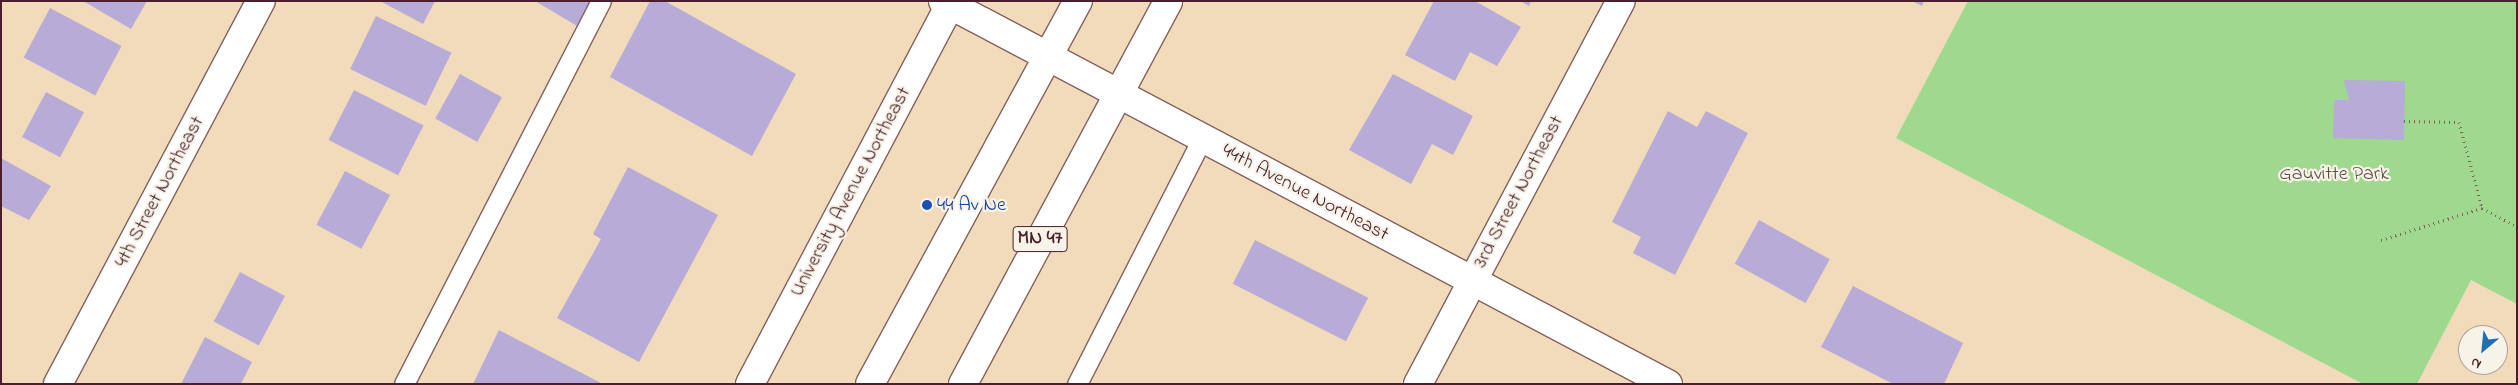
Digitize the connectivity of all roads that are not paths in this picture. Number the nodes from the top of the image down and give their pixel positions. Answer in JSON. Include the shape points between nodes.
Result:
{"nodes":[{"id":1,"x":261,"y":1,"type":"edge"},
{"id":2,"x":601,"y":1,"type":"edge"},
{"id":3,"x":1078,"y":1,"type":"edge"},
{"id":4,"x":1168,"y":1,"type":"edge"},
{"id":5,"x":1621,"y":1,"type":"edge"},
{"id":6,"x":948,"y":2,"type":"edge"},
{"id":7,"x":1048,"y":57,"type":"junction"},
{"id":8,"x":1117,"y":95,"type":"junction"},
{"id":9,"x":1202,"y":139,"type":"junction"},
{"id":10,"x":1471,"y":281,"type":"junction"},
{"id":11,"x":58,"y":384,"type":"edge"},
{"id":12,"x":404,"y":384,"type":"edge"},
{"id":13,"x":750,"y":384,"type":"edge"},
{"id":14,"x":870,"y":384,"type":"edge"},
{"id":15,"x":963,"y":384,"type":"edge"},
{"id":16,"x":1077,"y":384,"type":"edge"},
{"id":17,"x":1418,"y":384,"type":"edge"},
{"id":18,"x":1668,"y":384,"type":"edge"}],
"edges":[{"from":1,"to":11,"type":"street","name":"4th Street Northeast"},
{"from":2,"to":12,"type":"lane"},
{"from":3,"to":7,"type":"street"},
{"from":4,"to":8,"type":"street","number":"MN 47"},
{"from":5,"to":10,"type":"street","name":"3rd Street Northeast"},
{"from":6,"to":7,"type":"street","name":"44th Avenue Northeast"},
{"from":6,"to":13,"type":"street","name":"University Avenue Northeast"},
{"from":7,"to":8,"type":"street","name":"44th Avenue Northeast"},
{"from":7,"to":14,"type":"street"},
{"from":8,"to":9,"type":"street","name":"44th Avenue Northeast"},
{"from":8,"to":15,"type":"street","number":"MN 47"},
{"from":9,"to":10,"type":"street","name":"44th Avenue Northeast"},
{"from":9,"to":16,"type":"lane"},
{"from":10,"to":17,"type":"street","name":"3rd Street Northeast"},
{"from":10,"to":18,"type":"street","name":"44th Avenue Northeast"}]}
